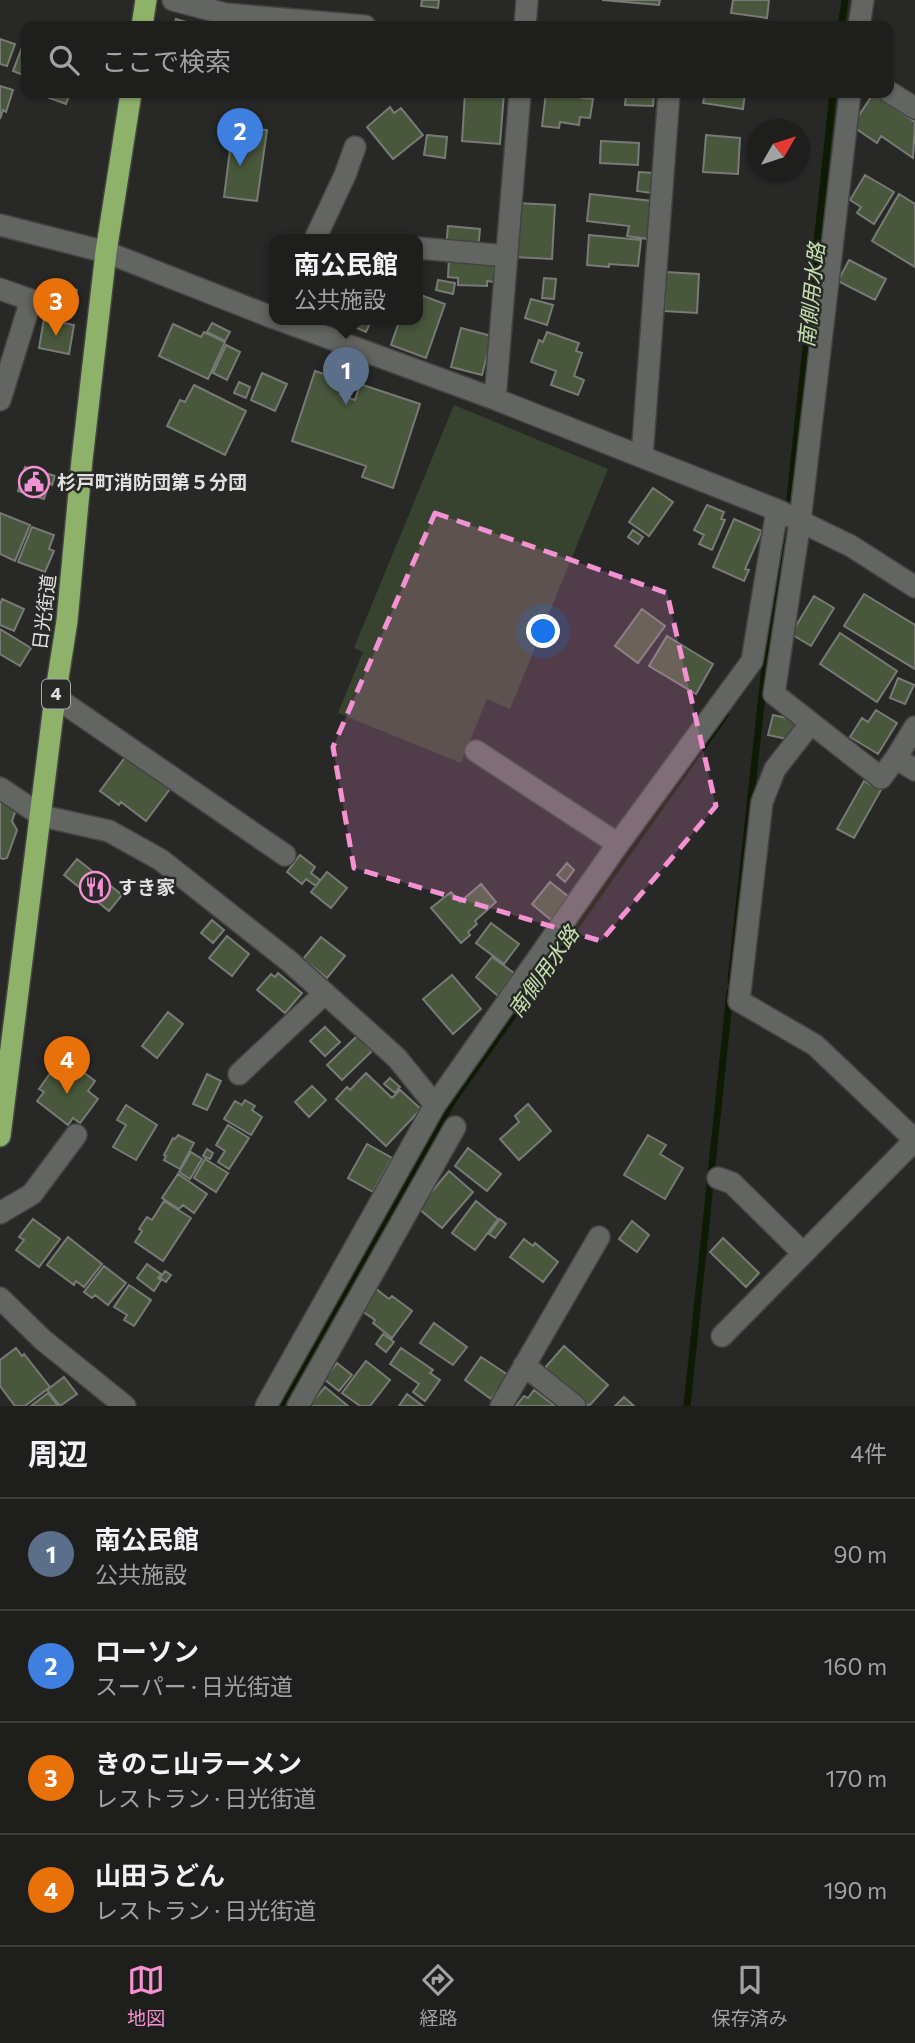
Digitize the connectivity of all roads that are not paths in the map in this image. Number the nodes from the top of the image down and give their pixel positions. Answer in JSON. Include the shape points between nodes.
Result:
{"nodes":[{"id":1,"x":146,"y":0,"type":"edge"},
{"id":2,"x":173,"y":0,"type":"edge"},
{"id":3,"x":527,"y":0,"type":"edge"},
{"id":4,"x":863,"y":0,"type":"edge"},
{"id":5,"x":143,"y":21,"type":"edge"},
{"id":6,"x":307,"y":21,"type":"edge"},
{"id":7,"x":525,"y":21,"type":"edge"},
{"id":8,"x":860,"y":21,"type":"edge"},
{"id":9,"x":894,"y":95,"type":"edge"},
{"id":10,"x":130,"y":98,"type":"edge"},
{"id":11,"x":520,"y":98,"type":"edge"},
{"id":12,"x":669,"y":98,"type":"edge"},
{"id":13,"x":849,"y":98,"type":"edge"},
{"id":14,"x":915,"y":108,"type":"edge"},
{"id":15,"x":355,"y":147,"type":"dead end"},
{"id":16,"x":0,"y":225,"type":"edge"},
{"id":17,"x":325,"y":234,"type":"edge"},
{"id":18,"x":423,"y":248,"type":"edge"},
{"id":19,"x":106,"y":252,"type":"junction"},
{"id":20,"x":506,"y":256,"type":"junction"},
{"id":21,"x":0,"y":289,"type":"edge"},
{"id":22,"x":269,"y":317,"type":"edge"},
{"id":23,"x":292,"y":325,"type":"edge"},
{"id":24,"x":495,"y":399,"type":"junction"},
{"id":25,"x":0,"y":400,"type":"edge"},
{"id":26,"x":642,"y":457,"type":"junction"},
{"id":27,"x":777,"y":510,"type":"junction"},
{"id":28,"x":800,"y":521,"type":"junction"},
{"id":29,"x":915,"y":587,"type":"edge"},
{"id":30,"x":55,"y":697,"type":"junction"},
{"id":31,"x":811,"y":723,"type":"junction"},
{"id":32,"x":915,"y":726,"type":"edge"},
{"id":33,"x":476,"y":751,"type":"dead end"},
{"id":34,"x":896,"y":758,"type":"junction"},
{"id":35,"x":915,"y":770,"type":"edge"},
{"id":36,"x":0,"y":788,"type":"edge"},
{"id":37,"x":42,"y":816,"type":"junction"},
{"id":38,"x":618,"y":844,"type":"junction"},
{"id":39,"x":285,"y":855,"type":"dead end"},
{"id":40,"x":325,"y":993,"type":"junction"},
{"id":41,"x":239,"y":1074,"type":"dead end"},
{"id":42,"x":435,"y":1105,"type":"junction"},
{"id":43,"x":455,"y":1127,"type":"dead end"},
{"id":44,"x":76,"y":1135,"type":"dead end"},
{"id":45,"x":0,"y":1136,"type":"edge"},
{"id":46,"x":915,"y":1140,"type":"edge"},
{"id":47,"x":718,"y":1178,"type":"dead end"},
{"id":48,"x":0,"y":1213,"type":"edge"},
{"id":49,"x":599,"y":1237,"type":"dead end"},
{"id":50,"x":803,"y":1253,"type":"junction"},
{"id":51,"x":0,"y":1298,"type":"edge"},
{"id":52,"x":722,"y":1336,"type":"dead end"},
{"id":53,"x":524,"y":1365,"type":"junction"},
{"id":54,"x":125,"y":1406,"type":"edge"},
{"id":55,"x":266,"y":1406,"type":"edge"},
{"id":56,"x":298,"y":1406,"type":"edge"},
{"id":57,"x":501,"y":1406,"type":"edge"},
{"id":58,"x":575,"y":1406,"type":"edge"}],
"edges":[{"from":1,"to":5,"type":"highway"},
{"from":2,"to":6,"type":"street","via":[[226,14]]},
{"from":3,"to":7,"type":"street"},
{"from":4,"to":8,"type":"street"},
{"from":9,"to":14,"type":"street"},
{"from":10,"to":19,"type":"highway","name":"日光街道","number":"4"},
{"from":11,"to":20,"type":"street"},
{"from":12,"to":26,"type":"street"},
{"from":13,"to":28,"type":"street"},
{"from":15,"to":17,"type":"street"},
{"from":16,"to":19,"type":"street"},
{"from":18,"to":20,"type":"street"},
{"from":19,"to":22,"type":"street"},
{"from":19,"to":30,"type":"highway","name":"日光街道","number":"4"},
{"from":20,"to":24,"type":"street"},
{"from":21,"to":25,"type":"street","via":[[31,300]]},
{"from":23,"to":24,"type":"street"},
{"from":24,"to":26,"type":"street"},
{"from":26,"to":27,"type":"street"},
{"from":27,"to":28,"type":"street"},
{"from":27,"to":38,"type":"street","via":[[752,661]]},
{"from":28,"to":29,"type":"street"},
{"from":28,"to":31,"type":"street","via":[[774,694]]},
{"from":30,"to":37,"type":"highway","name":"日光街道","number":"4"},
{"from":30,"to":39,"type":"street"},
{"from":31,"to":34,"type":"street","via":[[881,778]]},
{"from":31,"to":46,"type":"street","via":[[775,769],[762,802],[739,1001],[815,1045]]},
{"from":32,"to":34,"type":"street"},
{"from":33,"to":38,"type":"street"},
{"from":34,"to":35,"type":"street"},
{"from":36,"to":37,"type":"street"},
{"from":37,"to":40,"type":"street","via":[[109,831],[161,860]]},
{"from":37,"to":45,"type":"highway","name":"日光街道","number":"4"},
{"from":38,"to":42,"type":"street"},
{"from":40,"to":41,"type":"street"},
{"from":40,"to":42,"type":"street","via":[[397,1058]]},
{"from":42,"to":55,"type":"street"},
{"from":43,"to":56,"type":"street"},
{"from":44,"to":48,"type":"street","via":[[32,1194]]},
{"from":46,"to":50,"type":"street"},
{"from":47,"to":50,"type":"street","via":[[732,1183]]},
{"from":49,"to":53,"type":"street"},
{"from":50,"to":52,"type":"street"},
{"from":51,"to":54,"type":"street","via":[[43,1340]]},
{"from":53,"to":57,"type":"street"},
{"from":53,"to":58,"type":"street"}]}
